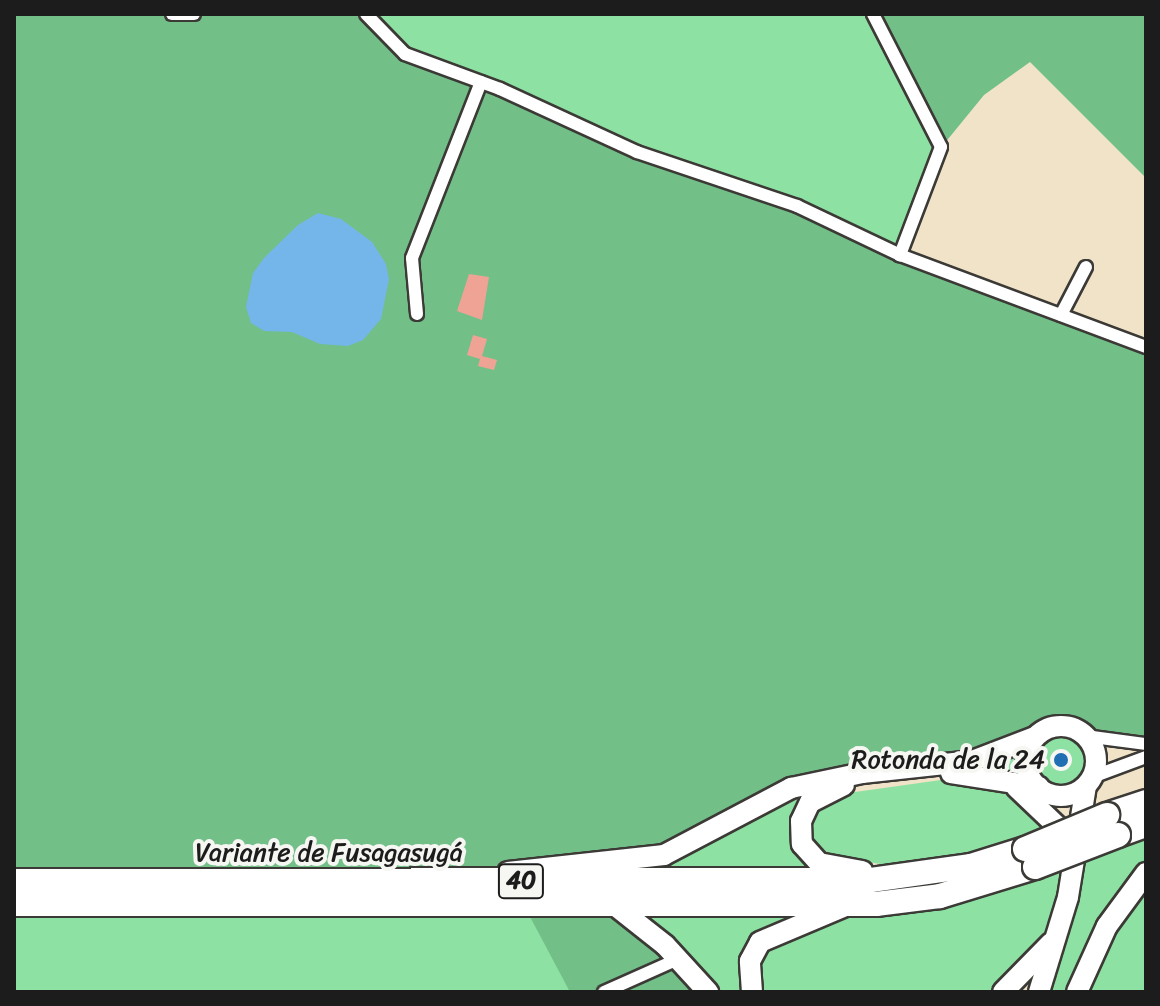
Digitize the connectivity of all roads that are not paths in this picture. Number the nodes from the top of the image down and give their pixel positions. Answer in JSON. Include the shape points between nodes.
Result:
{"nodes":[{"id":1,"x":172,"y":14,"type":"edge"},
{"id":2,"x":194,"y":14,"type":"edge"},
{"id":3,"x":366,"y":14,"type":"edge"},
{"id":4,"x":873,"y":14,"type":"edge"},
{"id":5,"x":481,"y":82,"type":"junction"},
{"id":6,"x":900,"y":255,"type":"junction"},
{"id":7,"x":1086,"y":267,"type":"dead end"},
{"id":8,"x":417,"y":314,"type":"dead end"},
{"id":9,"x":1061,"y":315,"type":"junction"},
{"id":10,"x":1146,"y":347,"type":"edge"},
{"id":11,"x":1085,"y":736,"type":"junction"},
{"id":12,"x":1035,"y":737,"type":"junction"},
{"id":13,"x":1146,"y":744,"type":"edge"},
{"id":14,"x":1146,"y":757,"type":"edge"},
{"id":15,"x":994,"y":777,"type":"junction"},
{"id":16,"x":1089,"y":782,"type":"junction"},
{"id":17,"x":1043,"y":790,"type":"junction"},
{"id":18,"x":1146,"y":802,"type":"edge"},
{"id":19,"x":1113,"y":825,"type":"junction"},
{"id":20,"x":1146,"y":825,"type":"edge"},
{"id":21,"x":1058,"y":827,"type":"junction"},
{"id":22,"x":1030,"y":858,"type":"junction"},
{"id":23,"x":1071,"y":867,"type":"junction"},
{"id":24,"x":1146,"y":873,"type":"edge"},
{"id":25,"x":910,"y":876,"type":"junction"},
{"id":26,"x":14,"y":881,"type":"edge"},
{"id":27,"x":489,"y":881,"type":"junction"},
{"id":28,"x":14,"y":904,"type":"edge"},
{"id":29,"x":613,"y":904,"type":"junction"},
{"id":30,"x":851,"y":904,"type":"junction"},
{"id":31,"x":1056,"y":937,"type":"junction"},
{"id":32,"x":678,"y":959,"type":"junction"},
{"id":33,"x":604,"y":992,"type":"edge"},
{"id":34,"x":708,"y":992,"type":"edge"},
{"id":35,"x":752,"y":992,"type":"edge"},
{"id":36,"x":1003,"y":992,"type":"edge"},
{"id":37,"x":1039,"y":992,"type":"edge"},
{"id":38,"x":1077,"y":992,"type":"edge"}],
"edges":[{"from":1,"to":2,"type":"street"},
{"from":3,"to":5,"type":"street","via":[[405,54]]},
{"from":4,"to":6,"type":"street","via":[[941,147]]},
{"from":5,"to":6,"type":"street","via":[[637,152],[797,206]]},
{"from":5,"to":8,"type":"street","via":[[412,258]]},
{"from":6,"to":9,"type":"street"},
{"from":7,"to":9,"type":"street"},
{"from":9,"to":10,"type":"street"},
{"from":11,"to":12,"type":"main road","number":"40","via":[[1060,726]]},
{"from":11,"to":13,"type":"street"},
{"from":11,"to":16,"type":"main road","via":[[1095,756]]},
{"from":12,"to":17,"type":"main road","via":[[1026,763]]},
{"from":12,"to":27,"type":"main road","number":"40","via":[[972,761],[862,773],[791,788],[664,855],[522,869]]},
{"from":14,"to":16,"type":"street"},
{"from":15,"to":17,"type":"main road","number":"40"},
{"from":15,"to":21,"type":"main road","via":[[1035,801]]},
{"from":15,"to":25,"type":"main road","number":"40","via":[[958,772],[860,781],[829,790],[805,810],[802,844],[819,863]]},
{"from":16,"to":17,"type":"main road","number":"40","via":[[1070,794]]},
{"from":16,"to":23,"type":"main road"},
{"from":17,"to":21,"type":"main road"},
{"from":18,"to":19,"type":"highway","number":"40"},
{"from":19,"to":20,"type":"highway","number":"40"},
{"from":19,"to":22,"type":"highway","number":"40","bridge":true},
{"from":21,"to":23,"type":"main road"},
{"from":22,"to":25,"type":"highway","name":"Variante de Fusagasugá","number":"40"},
{"from":22,"to":30,"type":"highway","number":"40","via":[[940,896]]},
{"from":23,"to":31,"type":"main road"},
{"from":24,"to":38,"type":"main road","via":[[1107,926]]},
{"from":25,"to":27,"type":"highway","name":"Variante de Fusagasugá","number":"40","via":[[830,882]]},
{"from":26,"to":27,"type":"highway","name":"Variante de Fusagasugá","number":"40"},
{"from":28,"to":29,"type":"highway","name":"Variante de Fusagasugá","number":"40"},
{"from":29,"to":30,"type":"highway","number":"40"},
{"from":29,"to":32,"type":"main road"},
{"from":30,"to":35,"type":"main road","number":"40","via":[[760,942],[747,974]]},
{"from":31,"to":36,"type":"main road"},
{"from":31,"to":37,"type":"main road"},
{"from":32,"to":33,"type":"street"},
{"from":32,"to":34,"type":"main road"}]}
